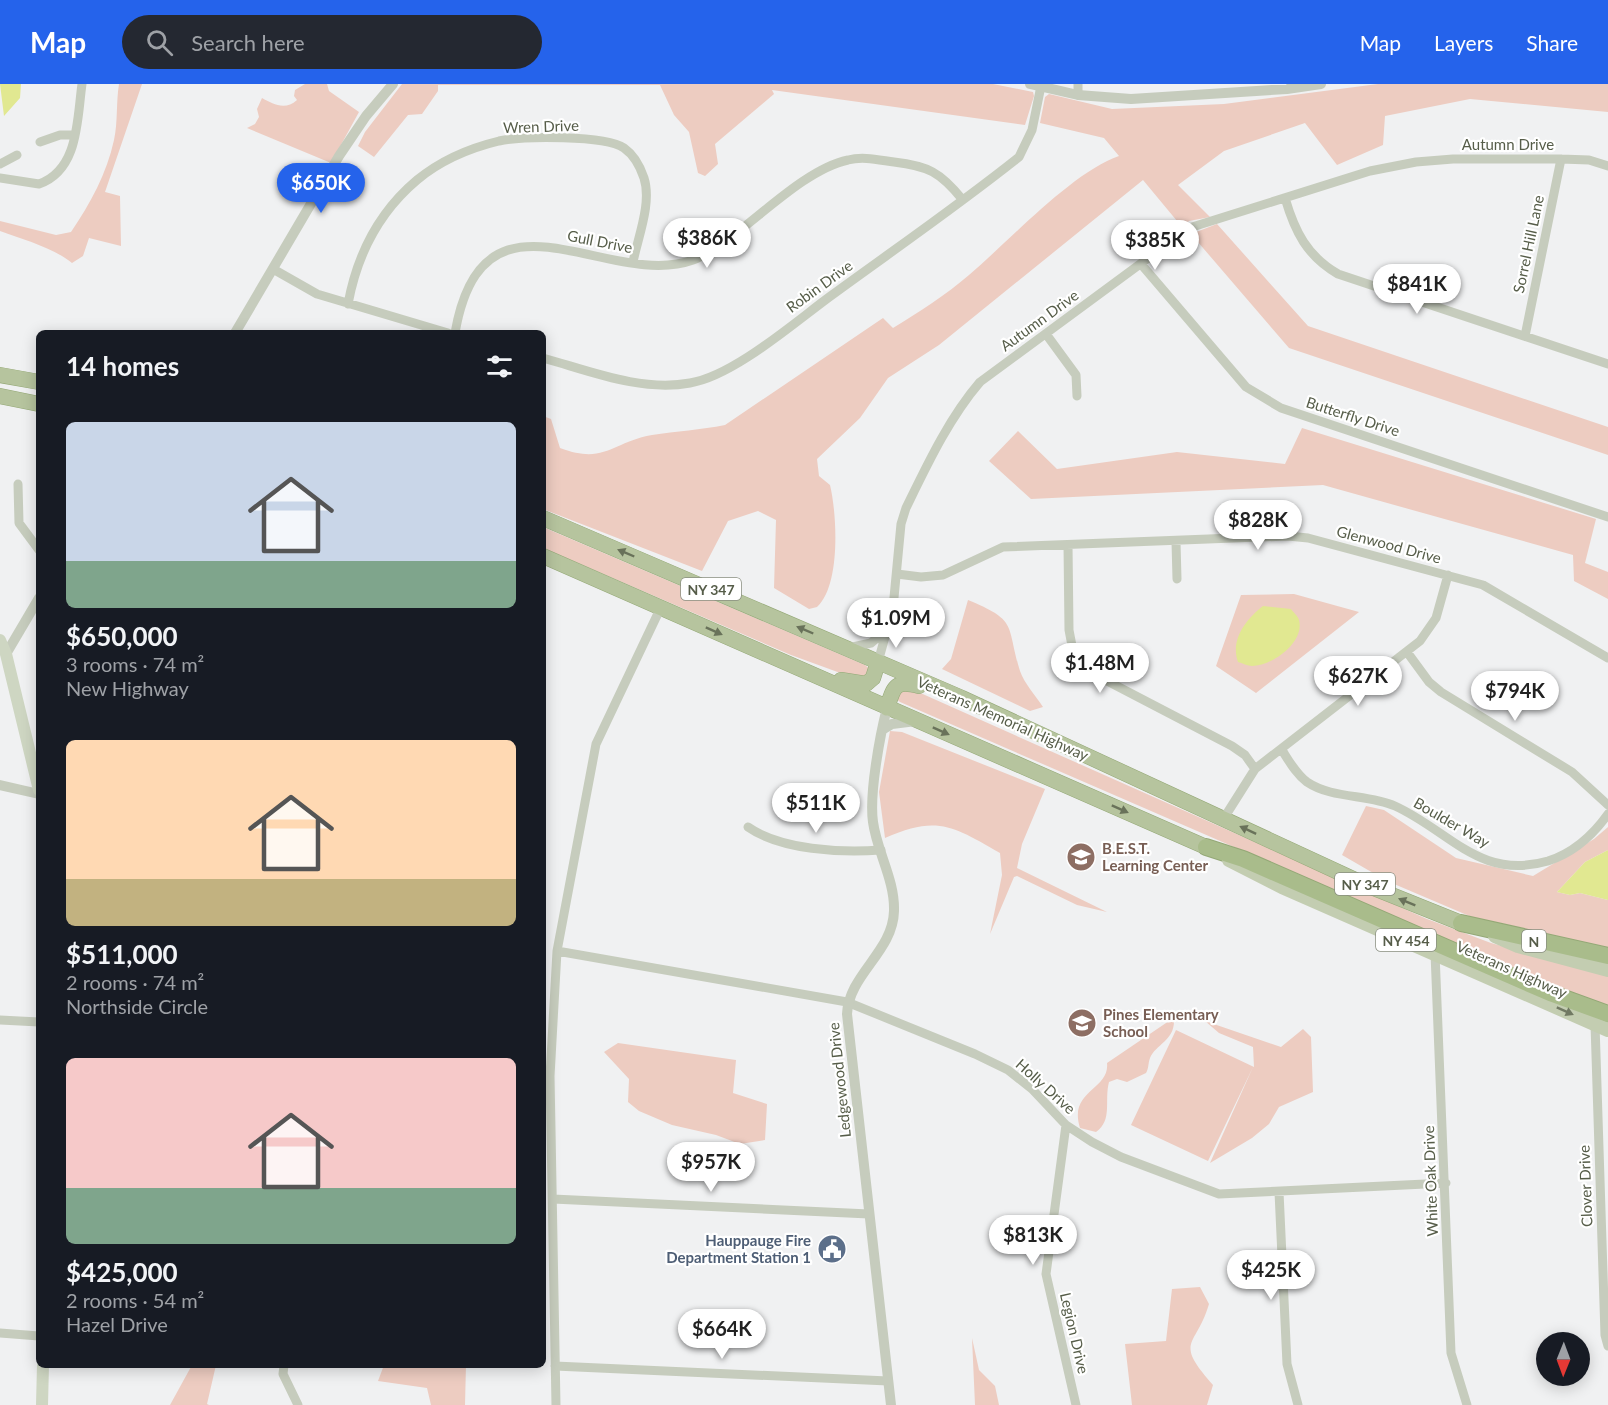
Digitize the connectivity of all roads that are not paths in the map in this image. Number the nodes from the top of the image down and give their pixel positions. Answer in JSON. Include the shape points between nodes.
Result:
{"nodes":[{"id":1,"x":82,"y":84,"type":"edge"},
{"id":2,"x":393,"y":84,"type":"edge"},
{"id":3,"x":1322,"y":84,"type":"edge"},
{"id":4,"x":1035,"y":85,"type":"edge"},
{"id":5,"x":1286,"y":87,"type":"edge"},
{"id":6,"x":1078,"y":89,"type":"edge"},
{"id":7,"x":75,"y":135,"type":"junction"},
{"id":8,"x":40,"y":142,"type":"dead end"},
{"id":9,"x":17,"y":155,"type":"dead end"},
{"id":10,"x":1561,"y":159,"type":"junction"},
{"id":11,"x":0,"y":164,"type":"edge"},
{"id":12,"x":1608,"y":166,"type":"edge"},
{"id":13,"x":0,"y":178,"type":"edge"},
{"id":14,"x":1285,"y":198,"type":"junction"},
{"id":15,"x":962,"y":199,"type":"junction"},
{"id":16,"x":633,"y":262,"type":"junction"},
{"id":17,"x":1141,"y":264,"type":"junction"},
{"id":18,"x":273,"y":269,"type":"junction"},
{"id":19,"x":348,"y":304,"type":"junction"},
{"id":20,"x":237,"y":330,"type":"edge"},
{"id":21,"x":438,"y":330,"type":"edge"},
{"id":22,"x":455,"y":330,"type":"edge"},
{"id":23,"x":1046,"y":334,"type":"junction"},
{"id":24,"x":1525,"y":336,"type":"junction"},
{"id":25,"x":546,"y":359,"type":"edge"},
{"id":26,"x":1608,"y":364,"type":"edge"},
{"id":27,"x":1,"y":375,"type":"edge"},
{"id":28,"x":36,"y":381,"type":"edge"},
{"id":29,"x":0,"y":396,"type":"edge"},
{"id":30,"x":1077,"y":396,"type":"dead end"},
{"id":31,"x":36,"y":403,"type":"edge"},
{"id":32,"x":18,"y":484,"type":"dead end"},
{"id":33,"x":1608,"y":517,"type":"edge"},
{"id":34,"x":546,"y":519,"type":"edge"},
{"id":35,"x":1176,"y":542,"type":"junction"},
{"id":36,"x":1068,"y":545,"type":"junction"},
{"id":37,"x":36,"y":546,"type":"edge"},
{"id":38,"x":546,"y":557,"type":"edge"},
{"id":39,"x":897,"y":574,"type":"junction"},
{"id":40,"x":1448,"y":575,"type":"junction"},
{"id":41,"x":1177,"y":579,"type":"dead end"},
{"id":42,"x":36,"y":603,"type":"edge"},
{"id":43,"x":661,"y":607,"type":"junction"},
{"id":44,"x":887,"y":628,"type":"junction"},
{"id":45,"x":0,"y":640,"type":"edge"},
{"id":46,"x":848,"y":648,"type":"junction"},
{"id":47,"x":1407,"y":652,"type":"junction"},
{"id":48,"x":6,"y":654,"type":"junction"},
{"id":49,"x":1608,"y":658,"type":"edge"},
{"id":50,"x":878,"y":662,"type":"junction"},
{"id":51,"x":814,"y":675,"type":"junction"},
{"id":52,"x":962,"y":698,"type":"junction"},
{"id":53,"x":887,"y":708,"type":"junction"},
{"id":54,"x":919,"y":721,"type":"junction"},
{"id":55,"x":882,"y":730,"type":"junction"},
{"id":56,"x":1282,"y":750,"type":"junction"},
{"id":57,"x":1255,"y":769,"type":"junction"},
{"id":58,"x":36,"y":779,"type":"edge"},
{"id":59,"x":0,"y":785,"type":"edge"},
{"id":60,"x":36,"y":791,"type":"edge"},
{"id":61,"x":1608,"y":805,"type":"edge"},
{"id":62,"x":1608,"y":814,"type":"edge"},
{"id":63,"x":1224,"y":818,"type":"junction"},
{"id":64,"x":748,"y":827,"type":"dead end"},
{"id":65,"x":1206,"y":847,"type":"junction"},
{"id":66,"x":881,"y":850,"type":"junction"},
{"id":67,"x":1461,"y":923,"type":"junction"},
{"id":68,"x":557,"y":951,"type":"junction"},
{"id":69,"x":1435,"y":953,"type":"junction"},
{"id":70,"x":1608,"y":956,"type":"edge"},
{"id":71,"x":1608,"y":970,"type":"edge"},
{"id":72,"x":847,"y":1002,"type":"junction"},
{"id":73,"x":1601,"y":1019,"type":"edge"},
{"id":74,"x":0,"y":1020,"type":"edge"},
{"id":75,"x":36,"y":1022,"type":"edge"},
{"id":76,"x":1608,"y":1030,"type":"edge"},
{"id":77,"x":1066,"y":1125,"type":"junction"},
{"id":78,"x":1446,"y":1183,"type":"junction"},
{"id":79,"x":1279,"y":1192,"type":"junction"},
{"id":80,"x":553,"y":1199,"type":"junction"},
{"id":81,"x":869,"y":1214,"type":"junction"},
{"id":82,"x":0,"y":1333,"type":"edge"},
{"id":83,"x":36,"y":1336,"type":"edge"},
{"id":84,"x":1608,"y":1346,"type":"edge"},
{"id":85,"x":555,"y":1366,"type":"junction"},
{"id":86,"x":43,"y":1368,"type":"edge"},
{"id":87,"x":284,"y":1368,"type":"edge"},
{"id":88,"x":888,"y":1382,"type":"junction"},
{"id":89,"x":42,"y":1405,"type":"edge"},
{"id":90,"x":298,"y":1405,"type":"edge"},
{"id":91,"x":556,"y":1405,"type":"edge"},
{"id":92,"x":891,"y":1405,"type":"edge"},
{"id":93,"x":1076,"y":1405,"type":"edge"},
{"id":94,"x":1298,"y":1405,"type":"edge"},
{"id":95,"x":1467,"y":1405,"type":"edge"}],
"edges":[{"from":1,"to":7,"type":"street"},
{"from":2,"to":18,"type":"street","via":[[339,156]]},
{"from":3,"to":5,"type":"street"},
{"from":4,"to":6,"type":"street"},
{"from":4,"to":15,"type":"street","name":"Robin Drive","via":[[1032,130],[1019,157]]},
{"from":5,"to":6,"type":"street","via":[[1131,99]]},
{"from":7,"to":8,"type":"street"},
{"from":7,"to":13,"type":"street","via":[[68,159],[48,181],[25,184]]},
{"from":9,"to":11,"type":"street"},
{"from":10,"to":12,"type":"street","name":"Autumn Drive","via":[[1589,160]]},
{"from":10,"to":14,"type":"street","name":"Autumn Drive","via":[[1416,162],[1370,171]]},
{"from":10,"to":24,"type":"street","name":"Sorrel Hill Lane"},
{"from":14,"to":17,"type":"street","name":"Autumn Drive","via":[[1189,228]]},
{"from":14,"to":24,"type":"street","via":[[1301,241],[1338,274]]},
{"from":15,"to":16,"type":"street","name":"Gull Drive","via":[[932,169],[865,158],[849,160],[818,172],[694,260],[660,266]]},
{"from":15,"to":25,"type":"street","name":"Robin Drive","via":[[781,333],[727,369],[692,383],[664,385],[619,380]]},
{"from":16,"to":19,"type":"street","name":"Wren Drive","via":[[646,191],[633,156],[609,141],[501,141],[454,157],[418,179],[387,211],[363,251]]},
{"from":16,"to":22,"type":"street","name":"Gull Drive","via":[[541,246],[508,252],[494,258],[471,282],[459,307]]},
{"from":17,"to":23,"type":"street","name":"Autumn Drive"},
{"from":17,"to":33,"type":"street","name":"Butterfly Drive","via":[[1246,387],[1281,408]]},
{"from":18,"to":19,"type":"street","via":[[317,294]]},
{"from":18,"to":20,"type":"street"},
{"from":19,"to":21,"type":"street"},
{"from":23,"to":30,"type":"street","via":[[1076,375]]},
{"from":23,"to":39,"type":"street","name":"Autumn Drive","via":[[980,382],[954,416],[906,508]]},
{"from":24,"to":26,"type":"street"},
{"from":27,"to":28,"type":"highway"},
{"from":29,"to":31,"type":"highway"},
{"from":32,"to":37,"type":"street","via":[[19,523]]},
{"from":46,"to":34,"type":"highway","name":"Veterans Memorial Highway","number":"NY 347","one_way":true},
{"from":35,"to":36,"type":"street","name":"Glenwood Drive"},
{"from":35,"to":40,"type":"street","name":"Glenwood Drive","via":[[1308,538]]},
{"from":35,"to":41,"type":"street"},
{"from":36,"to":39,"type":"street","name":"Glenwood Drive","via":[[1003,547],[943,575]]},
{"from":36,"to":57,"type":"street","via":[[1069,630],[1073,651],[1088,671],[1232,746]]},
{"from":38,"to":43,"type":"highway","number":"NY 347"},
{"from":39,"to":44,"type":"street","name":"Autumn Drive","via":[[894,608]]},
{"from":40,"to":47,"type":"street","via":[[1436,618]]},
{"from":40,"to":49,"type":"street","name":"Glenwood Drive","via":[[1483,585]]},
{"from":42,"to":48,"type":"street"},
{"from":43,"to":51,"type":"highway","number":"NY 347","one_way":true},
{"from":43,"to":68,"type":"street","via":[[596,744]]},
{"from":44,"to":46,"type":"street","via":[[871,643]]},
{"from":44,"to":50,"type":"street","name":"Autumn Drive"},
{"from":45,"to":48,"type":"main road"},
{"from":46,"to":50,"type":"highway","name":"Veterans Memorial Highway","number":"NY 347"},
{"from":47,"to":56,"type":"street"},
{"from":47,"to":61,"type":"street","via":[[1441,692],[1572,772]]},
{"from":48,"to":58,"type":"main road"},
{"from":50,"to":51,"type":"highway","via":[[873,678],[866,684]]},
{"from":50,"to":52,"type":"highway","name":"Veterans Memorial Highway","number":"NY 347"},
{"from":51,"to":53,"type":"highway","number":"NY 347"},
{"from":52,"to":53,"type":"highway","via":[[901,683],[893,690]]},
{"from":52,"to":63,"type":"highway","name":"Veterans Memorial Highway","number":"NY 347"},
{"from":53,"to":54,"type":"highway","number":"NY 347"},
{"from":53,"to":55,"type":"street","name":"Ledgewood Drive"},
{"from":54,"to":55,"type":"street","via":[[896,723]]},
{"from":54,"to":65,"type":"highway","number":"NY 347","one_way":true},
{"from":55,"to":66,"type":"street","name":"Ledgewood Drive","via":[[872,809]]},
{"from":56,"to":57,"type":"street"},
{"from":56,"to":62,"type":"street","name":"Boulder Way","via":[[1307,782],[1394,806],[1470,852],[1506,866],[1537,864],[1576,848]]},
{"from":57,"to":63,"type":"street"},
{"from":59,"to":60,"type":"street"},
{"from":67,"to":63,"type":"highway","name":"Veterans Memorial Highway","number":"NY 347","one_way":true,"via":[[1374,888]]},
{"from":64,"to":66,"type":"street","via":[[765,838],[785,842],[841,851]]},
{"from":65,"to":69,"type":"main road","name":"Veterans Highway","number":"NY 454","via":[[1282,887]]},
{"from":65,"to":73,"type":"highway","via":[[1243,859]]},
{"from":66,"to":72,"type":"street","name":"Ledgewood Drive","via":[[892,891],[892,928]]},
{"from":67,"to":70,"type":"highway","number":"N"},
{"from":67,"to":71,"type":"main road","name":"Veterans Highway","via":[[1518,946]]},
{"from":68,"to":72,"type":"street","name":"Holly Drive"},
{"from":68,"to":80,"type":"street","via":[[550,1076]]},
{"from":69,"to":73,"type":"main road","name":"Veterans Highway","number":"NY 454","one_way":true},
{"from":69,"to":78,"type":"street","name":"White Oak Drive"},
{"from":72,"to":77,"type":"street","name":"Holly Drive","via":[[1008,1070]]},
{"from":72,"to":81,"type":"street","name":"Ledgewood Drive"},
{"from":73,"to":76,"type":"main road","name":"Veterans Highway","number":"NY 454"},
{"from":73,"to":84,"type":"street","name":"Clover Drive"},
{"from":74,"to":75,"type":"street"},
{"from":77,"to":79,"type":"street","name":"Holly Drive","via":[[1121,1157],[1219,1194]]},
{"from":77,"to":93,"type":"street","name":"Legion Drive","via":[[1046,1274]]},
{"from":78,"to":79,"type":"street","name":"Holly Drive"},
{"from":78,"to":95,"type":"street","name":"White Oak Drive","via":[[1451,1353]]},
{"from":79,"to":94,"type":"street","via":[[1287,1364]]},
{"from":80,"to":81,"type":"street"},
{"from":80,"to":85,"type":"street"},
{"from":81,"to":88,"type":"street","name":"Ledgewood Drive"},
{"from":82,"to":83,"type":"street"},
{"from":85,"to":88,"type":"street"},
{"from":85,"to":91,"type":"street"},
{"from":86,"to":89,"type":"main road"},
{"from":87,"to":90,"type":"street","via":[[283,1374]]},
{"from":88,"to":92,"type":"street","name":"Ledgewood Drive"}]}
